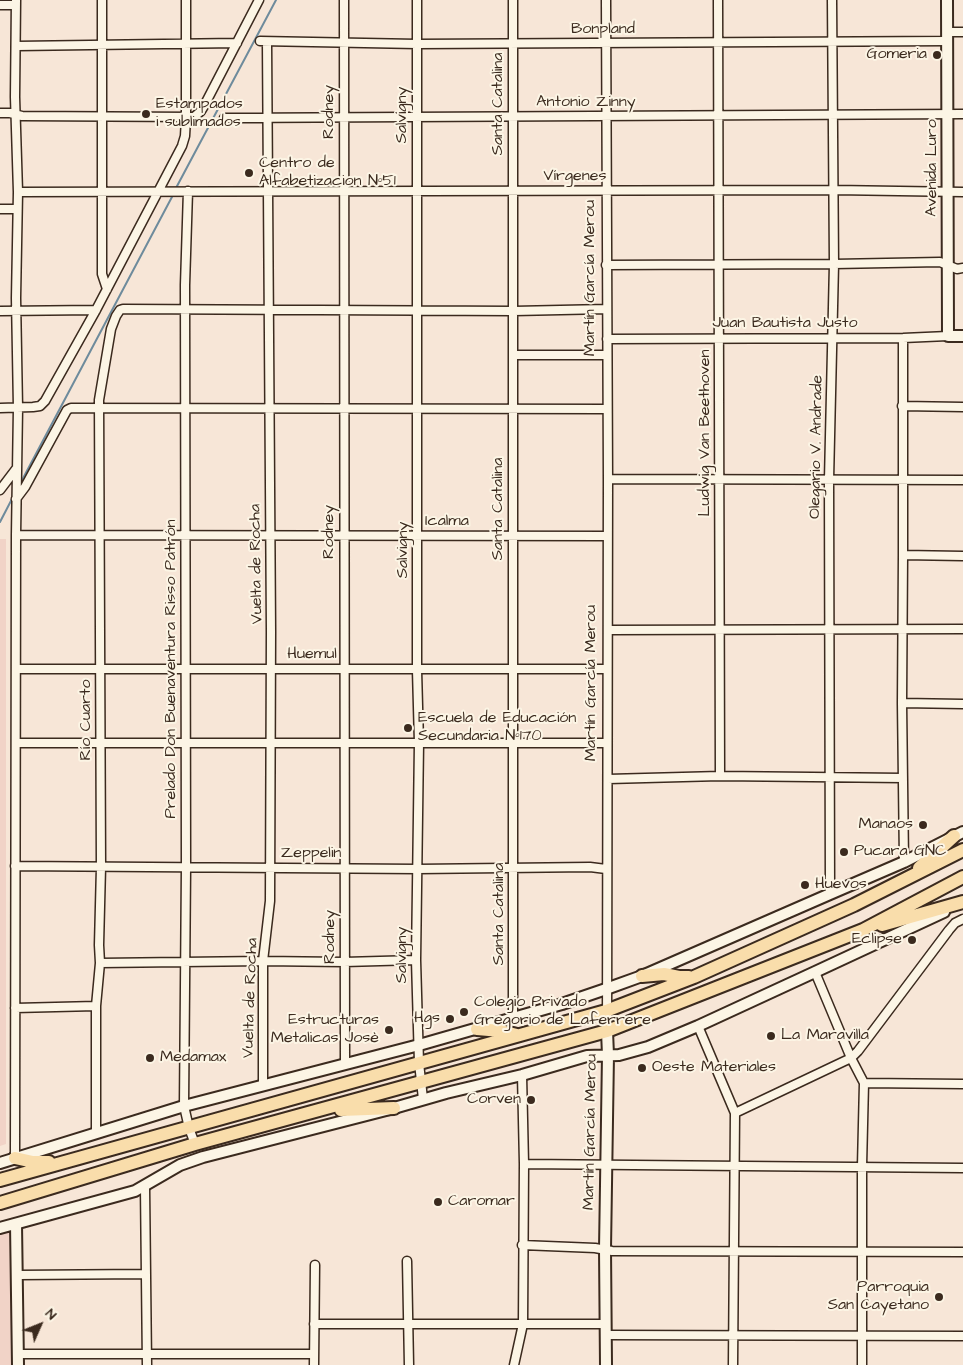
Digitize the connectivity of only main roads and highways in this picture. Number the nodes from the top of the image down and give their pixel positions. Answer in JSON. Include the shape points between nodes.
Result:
{"nodes":[{"id":1,"x":958,"y":834,"type":"edge"},
{"id":2,"x":963,"y":850,"type":"edge"},
{"id":3,"x":963,"y":877,"type":"edge"},
{"id":4,"x":907,"y":880,"type":"junction"},
{"id":5,"x":963,"y":902,"type":"edge"},
{"id":6,"x":863,"y":930,"type":"junction"},
{"id":7,"x":642,"y":976,"type":"road end"},
{"id":8,"x":694,"y":977,"type":"junction"},
{"id":9,"x":477,"y":1028,"type":"road end"},
{"id":10,"x":519,"y":1035,"type":"junction"},
{"id":11,"x":394,"y":1108,"type":"road end"},
{"id":12,"x":318,"y":1110,"type":"junction"},
{"id":13,"x":15,"y":1158,"type":"road end"},
{"id":14,"x":67,"y":1162,"type":"junction"},
{"id":15,"x":0,"y":1180,"type":"edge"},
{"id":16,"x":0,"y":1203,"type":"edge"}],
"edges":[{"from":1,"to":4,"type":"highway"},
{"from":2,"to":4,"type":"highway"},
{"from":3,"to":6,"type":"highway"},
{"from":4,"to":8,"type":"highway"},
{"from":5,"to":6,"type":"highway"},
{"from":6,"to":12,"type":"highway","via":[[606,1031]]},
{"from":7,"to":8,"type":"highway"},
{"from":8,"to":10,"type":"highway","via":[[606,1011]]},
{"from":9,"to":10,"type":"highway"},
{"from":10,"to":14,"type":"highway"},
{"from":11,"to":12,"type":"highway"},
{"from":12,"to":16,"type":"highway"},
{"from":13,"to":14,"type":"highway","via":[[33,1162]]},
{"from":14,"to":15,"type":"highway"}]}
